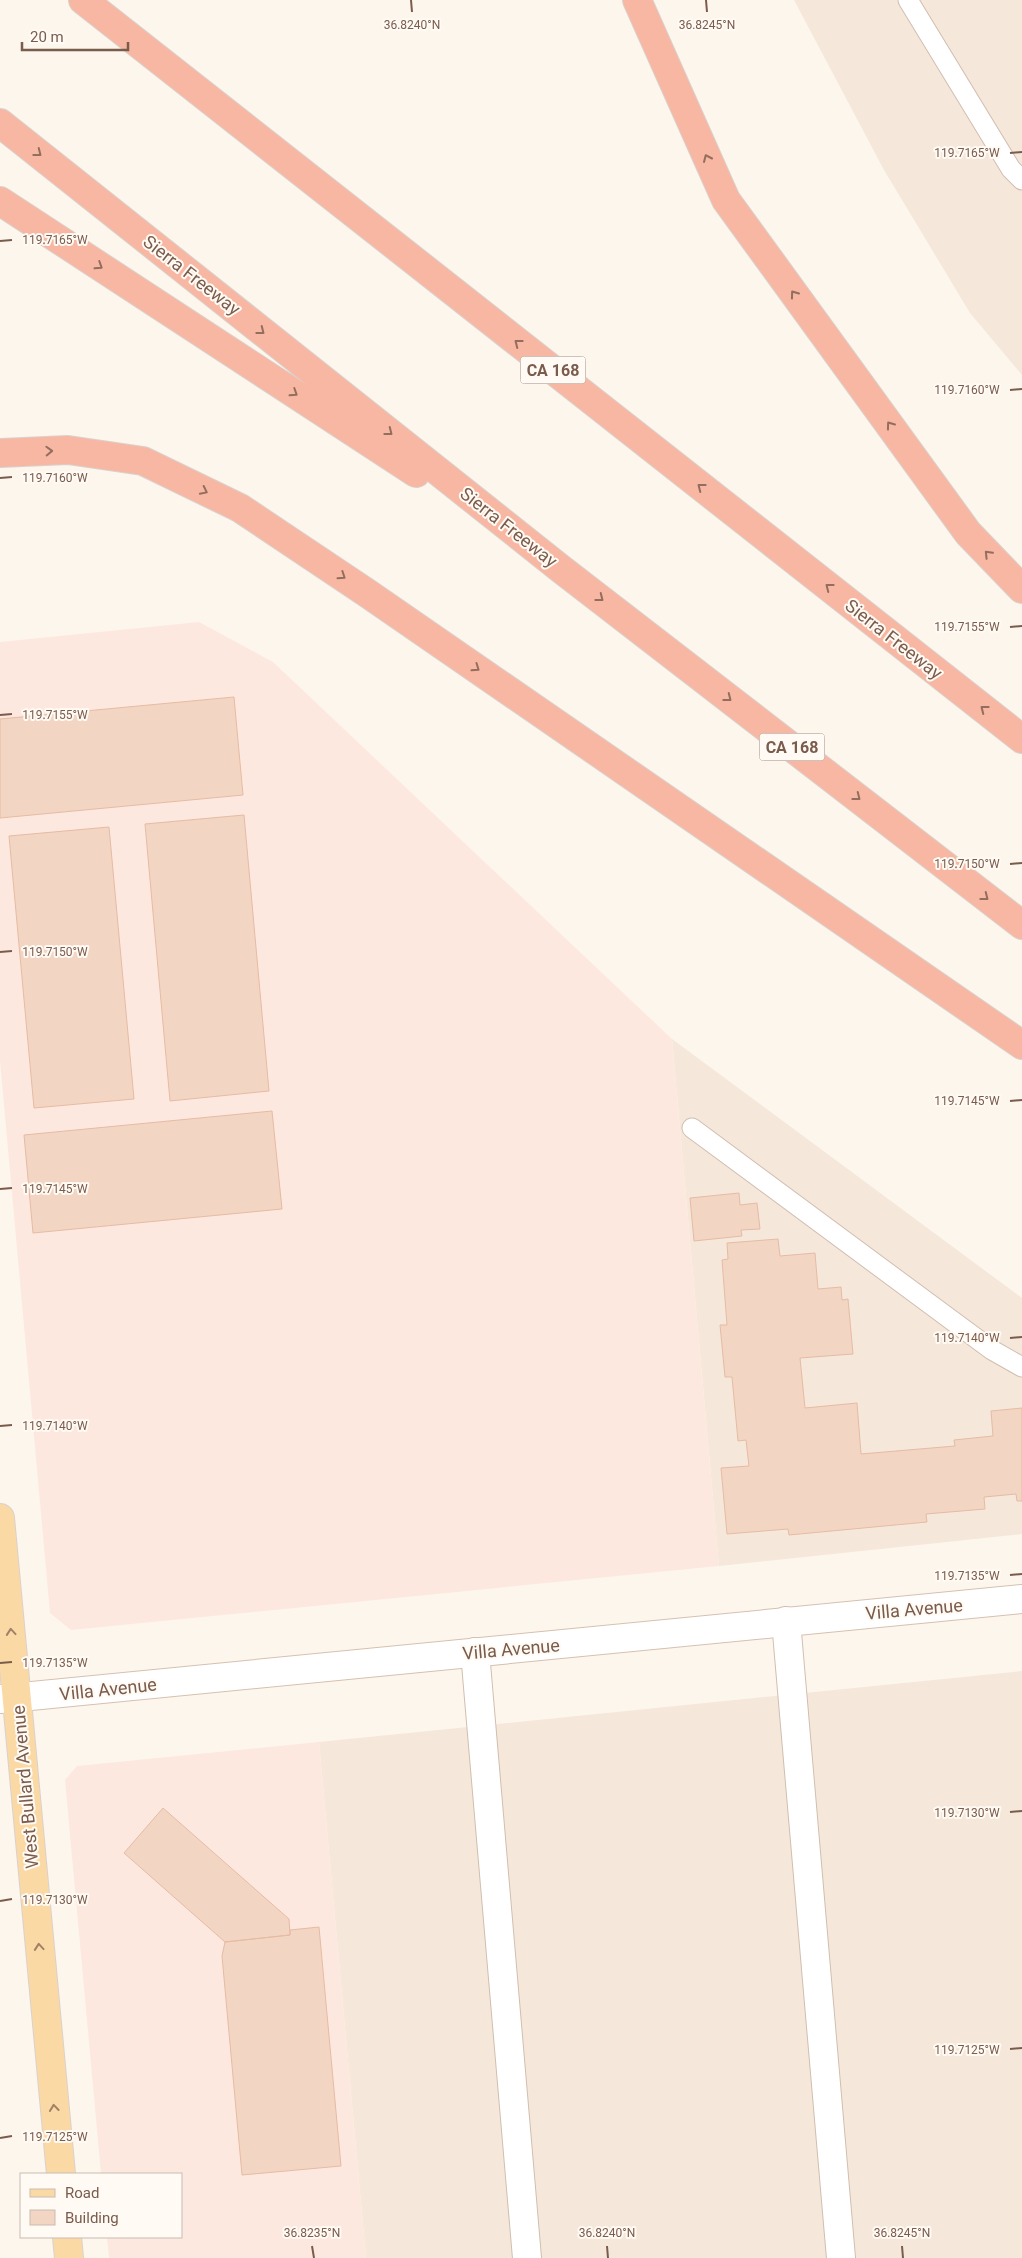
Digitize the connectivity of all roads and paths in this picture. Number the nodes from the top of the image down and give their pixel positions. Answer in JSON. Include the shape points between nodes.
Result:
{"nodes":[{"id":1,"x":83,"y":0,"type":"edge"},
{"id":2,"x":637,"y":0,"type":"edge"},
{"id":3,"x":908,"y":0,"type":"edge"},
{"id":4,"x":0,"y":123,"type":"edge"},
{"id":5,"x":1022,"y":180,"type":"edge"},
{"id":6,"x":0,"y":201,"type":"edge"},
{"id":7,"x":0,"y":453,"type":"edge"},
{"id":8,"x":561,"y":568,"type":"junction"},
{"id":9,"x":1022,"y":589,"type":"edge"},
{"id":10,"x":1022,"y":740,"type":"edge"},
{"id":11,"x":1022,"y":925,"type":"edge"},
{"id":12,"x":1022,"y":1045,"type":"edge"},
{"id":13,"x":692,"y":1128,"type":"dead end"},
{"id":14,"x":1022,"y":1367,"type":"edge"},
{"id":15,"x":0,"y":1518,"type":"edge"},
{"id":16,"x":1022,"y":1600,"type":"edge"},
{"id":17,"x":786,"y":1621,"type":"junction"},
{"id":18,"x":475,"y":1652,"type":"junction"},
{"id":19,"x":8,"y":1699,"type":"edge"},
{"id":20,"x":61,"y":2173,"type":"edge"},
{"id":21,"x":67,"y":2238,"type":"edge"},
{"id":22,"x":69,"y":2258,"type":"edge"},
{"id":23,"x":527,"y":2258,"type":"edge"},
{"id":24,"x":841,"y":2258,"type":"edge"}],
"edges":[{"from":10,"to":1,"type":"highway","name":"Sierra Freeway","number":"CA 168","one_way":true},
{"from":9,"to":2,"type":"highway","one_way":true,"via":[[968,533],[726,200]]},
{"from":3,"to":5,"type":"lane","via":[[1011,169]]},
{"from":4,"to":8,"type":"highway","name":"Sierra Freeway","number":"CA 168","one_way":true},
{"from":6,"to":8,"type":"highway","one_way":true},
{"from":7,"to":12,"type":"highway","one_way":true,"via":[[68,450],[143,461],[240,508]]},
{"from":8,"to":11,"type":"highway","name":"Sierra Freeway","number":"CA 168","one_way":true},
{"from":13,"to":14,"type":"lane","via":[[992,1350]]},
{"from":19,"to":15,"type":"main road","name":"West Bullard Avenue","one_way":true},
{"from":16,"to":17,"type":"street","name":"Villa Avenue"},
{"from":17,"to":18,"type":"street","name":"Villa Avenue"},
{"from":17,"to":24,"type":"street"},
{"from":18,"to":19,"type":"street","name":"Villa Avenue"},
{"from":18,"to":23,"type":"street"},
{"from":20,"to":19,"type":"main road","name":"West Bullard Avenue","one_way":true},
{"from":21,"to":22,"type":"main road"}]}
